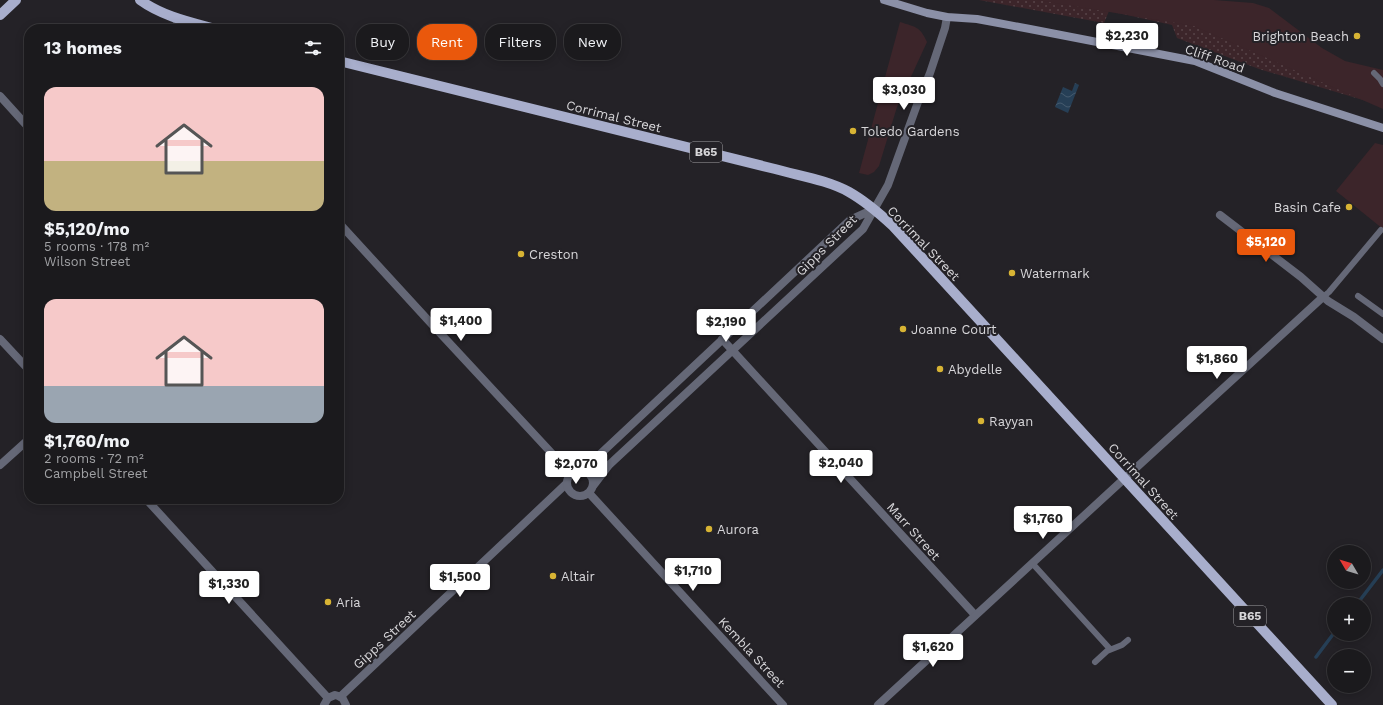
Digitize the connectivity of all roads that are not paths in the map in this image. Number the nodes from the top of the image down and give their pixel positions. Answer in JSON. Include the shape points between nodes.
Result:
{"nodes":[{"id":1,"x":16,"y":0,"type":"edge"},
{"id":2,"x":140,"y":0,"type":"edge"},
{"id":3,"x":884,"y":0,"type":"edge"},
{"id":4,"x":0,"y":15,"type":"edge"},
{"id":5,"x":173,"y":17,"type":"junction"},
{"id":6,"x":947,"y":17,"type":"junction"},
{"id":7,"x":180,"y":24,"type":"edge"},
{"id":8,"x":198,"y":24,"type":"edge"},
{"id":9,"x":344,"y":61,"type":"edge"},
{"id":10,"x":1374,"y":73,"type":"dead end"},
{"id":11,"x":1383,"y":84,"type":"edge"},
{"id":12,"x":0,"y":96,"type":"edge"},
{"id":13,"x":24,"y":122,"type":"edge"},
{"id":14,"x":1383,"y":127,"type":"edge"},
{"id":15,"x":874,"y":210,"type":"junction"},
{"id":16,"x":1220,"y":215,"type":"dead end"},
{"id":17,"x":344,"y":228,"type":"edge"},
{"id":18,"x":1381,"y":230,"type":"dead end"},
{"id":19,"x":1358,"y":296,"type":"dead end"},
{"id":20,"x":1323,"y":297,"type":"junction"},
{"id":21,"x":1383,"y":314,"type":"edge"},
{"id":22,"x":0,"y":339,"type":"edge"},
{"id":23,"x":722,"y":339,"type":"junction"},
{"id":24,"x":1383,"y":339,"type":"edge"},
{"id":25,"x":733,"y":351,"type":"junction"},
{"id":26,"x":24,"y":365,"type":"edge"},
{"id":27,"x":24,"y":443,"type":"edge"},
{"id":28,"x":0,"y":465,"type":"edge"},
{"id":29,"x":579,"y":470,"type":"junction"},
{"id":30,"x":570,"y":473,"type":"junction"},
{"id":31,"x":1125,"y":478,"type":"junction"},
{"id":32,"x":566,"y":484,"type":"junction"},
{"id":33,"x":593,"y":486,"type":"junction"},
{"id":34,"x":588,"y":493,"type":"junction"},
{"id":35,"x":150,"y":504,"type":"edge"},
{"id":36,"x":1032,"y":563,"type":"junction"},
{"id":37,"x":975,"y":615,"type":"junction"},
{"id":38,"x":1128,"y":640,"type":"dead end"},
{"id":39,"x":1110,"y":649,"type":"junction"},
{"id":40,"x":1095,"y":662,"type":"dead end"},
{"id":41,"x":340,"y":696,"type":"junction"},
{"id":42,"x":326,"y":701,"type":"edge"},
{"id":43,"x":346,"y":705,"type":"edge"},
{"id":44,"x":783,"y":705,"type":"edge"},
{"id":45,"x":878,"y":705,"type":"edge"},
{"id":46,"x":1332,"y":705,"type":"edge"}],
"edges":[{"from":1,"to":4,"type":"main road"},
{"from":2,"to":5,"type":"main road"},
{"from":3,"to":6,"type":"main road","name":"Cliff Road"},
{"from":5,"to":7,"type":"street"},
{"from":5,"to":8,"type":"main road"},
{"from":6,"to":14,"type":"main road","name":"Cliff Road","via":[[977,19],[1195,61],[1275,93]]},
{"from":6,"to":15,"type":"street","via":[[930,73],[888,185]]},
{"from":9,"to":15,"type":"main road","name":"Corrimal Street","number":"B65","via":[[818,180],[849,192]]},
{"from":10,"to":11,"type":"lane"},
{"from":12,"to":13,"type":"street"},
{"from":15,"to":23,"type":"street","name":"Gipps Street","via":[[850,220]]},
{"from":15,"to":25,"type":"street","name":"Gipps Street","via":[[863,229]]},
{"from":15,"to":31,"type":"main road","name":"Corrimal Street","number":"B65","via":[[898,232]]},
{"from":16,"to":20,"type":"street"},
{"from":17,"to":30,"type":"street"},
{"from":18,"to":20,"type":"lane"},
{"from":19,"to":21,"type":"lane"},
{"from":20,"to":24,"type":"street"},
{"from":20,"to":31,"type":"street"},
{"from":22,"to":26,"type":"street"},
{"from":23,"to":25,"type":"street","name":"Marr Street"},
{"from":23,"to":29,"type":"street","name":"Gipps Street","via":[[596,458]]},
{"from":25,"to":33,"type":"street","name":"Gipps Street","via":[[609,465]]},
{"from":25,"to":37,"type":"street","name":"Marr Street"},
{"from":27,"to":28,"type":"street"},
{"from":29,"to":30,"type":"street"},
{"from":29,"to":33,"type":"street","via":[[590,474]]},
{"from":30,"to":32,"type":"street"},
{"from":31,"to":36,"type":"street"},
{"from":31,"to":46,"type":"main road","name":"Corrimal Street","number":"B65"},
{"from":32,"to":34,"type":"street","via":[[575,496],[580,497]]},
{"from":32,"to":41,"type":"street","name":"Gipps Street"},
{"from":33,"to":34,"type":"street"},
{"from":34,"to":44,"type":"street","name":"Kembla Street"},
{"from":35,"to":42,"type":"street"},
{"from":36,"to":37,"type":"street"},
{"from":36,"to":39,"type":"lane"},
{"from":37,"to":45,"type":"street"},
{"from":38,"to":39,"type":"lane"},
{"from":39,"to":40,"type":"lane"},
{"from":41,"to":42,"type":"street","via":[[335,695]]},
{"from":41,"to":43,"type":"street"}]}
